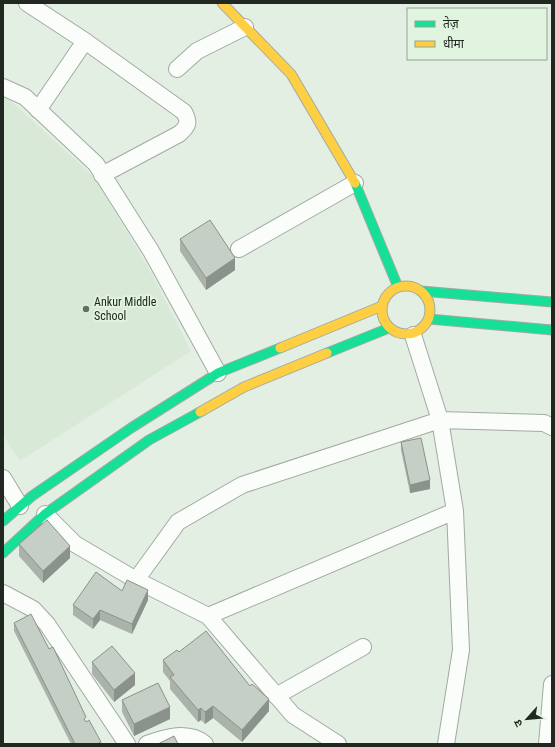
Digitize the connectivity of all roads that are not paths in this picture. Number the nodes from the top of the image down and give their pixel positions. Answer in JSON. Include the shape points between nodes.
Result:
{"nodes":[{"id":1,"x":27,"y":3,"type":"edge"},
{"id":2,"x":222,"y":3,"type":"edge"},
{"id":3,"x":245,"y":27,"type":"junction"},
{"id":4,"x":86,"y":41,"type":"junction"},
{"id":5,"x":177,"y":69,"type":"dead end"},
{"id":6,"x":3,"y":87,"type":"edge"},
{"id":7,"x":38,"y":110,"type":"junction"},
{"id":8,"x":102,"y":175,"type":"junction"},
{"id":9,"x":355,"y":183,"type":"junction"},
{"id":10,"x":239,"y":249,"type":"dead end"},
{"id":11,"x":398,"y":287,"type":"junction"},
{"id":12,"x":421,"y":291,"type":"junction"},
{"id":13,"x":552,"y":302,"type":"edge"},
{"id":14,"x":382,"y":306,"type":"junction"},
{"id":15,"x":429,"y":319,"type":"junction"},
{"id":16,"x":389,"y":328,"type":"junction"},
{"id":17,"x":552,"y":330,"type":"edge"},
{"id":18,"x":413,"y":335,"type":"junction"},
{"id":19,"x":218,"y":373,"type":"junction"},
{"id":20,"x":440,"y":420,"type":"junction"},
{"id":21,"x":552,"y":427,"type":"edge"},
{"id":22,"x":3,"y":478,"type":"edge"},
{"id":23,"x":20,"y":506,"type":"junction"},
{"id":24,"x":455,"y":511,"type":"junction"},
{"id":25,"x":46,"y":514,"type":"junction"},
{"id":26,"x":3,"y":521,"type":"edge"},
{"id":27,"x":3,"y":553,"type":"edge"},
{"id":28,"x":136,"y":580,"type":"junction"},
{"id":29,"x":3,"y":592,"type":"edge"},
{"id":30,"x":208,"y":616,"type":"junction"},
{"id":31,"x":363,"y":647,"type":"dead end"},
{"id":32,"x":552,"y":684,"type":"edge"},
{"id":33,"x":276,"y":696,"type":"junction"},
{"id":34,"x":122,"y":743,"type":"edge"},
{"id":35,"x":147,"y":744,"type":"edge"},
{"id":36,"x":205,"y":744,"type":"edge"},
{"id":37,"x":338,"y":744,"type":"edge"},
{"id":38,"x":446,"y":744,"type":"edge"},
{"id":39,"x":547,"y":744,"type":"edge"}],
"edges":[{"from":1,"to":4,"type":"street"},
{"from":2,"to":3,"type":"street"},
{"from":3,"to":5,"type":"street","via":[[197,51]]},
{"from":3,"to":9,"type":"street","via":[[291,74]]},
{"from":4,"to":7,"type":"street"},
{"from":4,"to":8,"type":"street","via":[[184,112],[188,121],[187,127],[179,134]]},
{"from":6,"to":7,"type":"street","via":[[25,97]]},
{"from":7,"to":8,"type":"street","via":[[96,164]]},
{"from":8,"to":19,"type":"street","via":[[150,251]]},
{"from":9,"to":10,"type":"street"},
{"from":9,"to":11,"type":"street"},
{"from":11,"to":12,"type":"street","via":[[406,286]]},
{"from":11,"to":14,"type":"street","via":[[388,294]]},
{"from":12,"to":13,"type":"street"},
{"from":12,"to":15,"type":"street","via":[[430,304]]},
{"from":14,"to":16,"type":"street"},
{"from":14,"to":19,"type":"street"},
{"from":15,"to":17,"type":"street"},
{"from":15,"to":18,"type":"street","via":[[425,326]]},
{"from":16,"to":18,"type":"street","via":[[396,333]]},
{"from":16,"to":25,"type":"street","via":[[244,387],[149,440]]},
{"from":18,"to":20,"type":"street"},
{"from":19,"to":23,"type":"street","via":[[131,428]]},
{"from":20,"to":21,"type":"street","via":[[544,423]]},
{"from":20,"to":24,"type":"street"},
{"from":20,"to":28,"type":"street","via":[[242,484],[178,522]]},
{"from":22,"to":23,"type":"street"},
{"from":23,"to":26,"type":"street"},
{"from":24,"to":30,"type":"street"},
{"from":24,"to":38,"type":"street","via":[[461,650]]},
{"from":25,"to":27,"type":"street"},
{"from":25,"to":28,"type":"street","via":[[75,544]]},
{"from":28,"to":30,"type":"street"},
{"from":29,"to":34,"type":"street","via":[[33,609],[47,624]]},
{"from":30,"to":33,"type":"street"},
{"from":31,"to":33,"type":"street"},
{"from":32,"to":39,"type":"street"},
{"from":33,"to":37,"type":"street","via":[[293,715]]},
{"from":35,"to":36,"type":"street","via":[[161,738],[178,736],[197,738]]}]}
